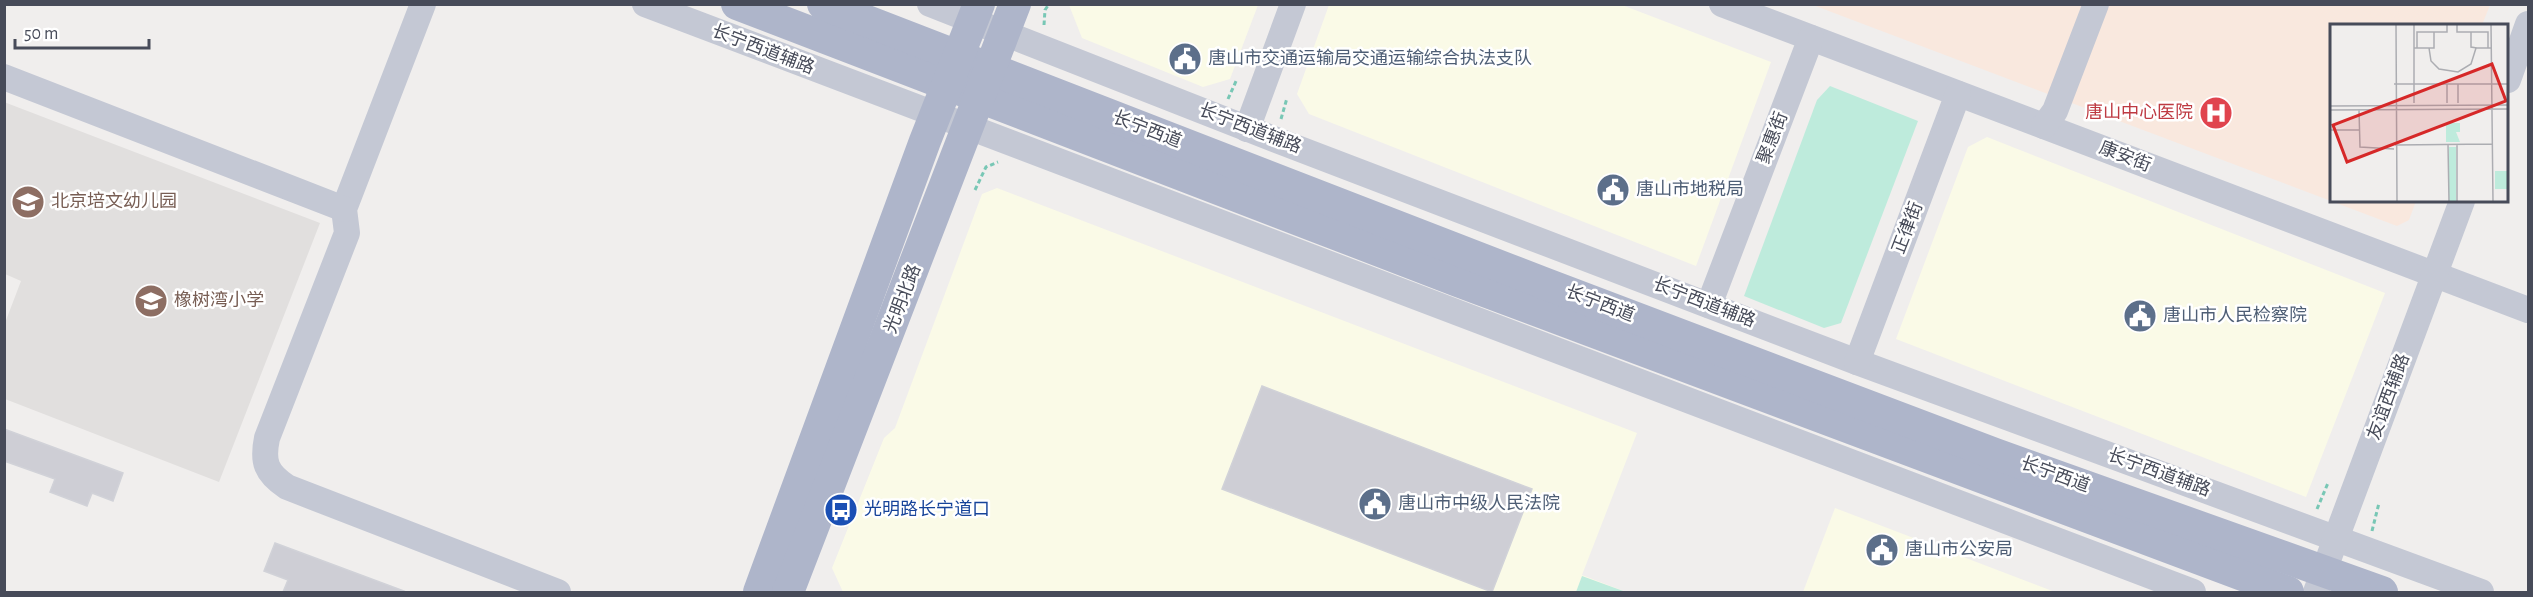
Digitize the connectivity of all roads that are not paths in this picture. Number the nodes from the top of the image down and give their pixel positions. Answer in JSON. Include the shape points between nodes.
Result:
{"nodes":[{"id":1,"x":423,"y":4,"type":"edge"},
{"id":2,"x":645,"y":4,"type":"edge"},
{"id":3,"x":737,"y":4,"type":"edge"},
{"id":4,"x":823,"y":4,"type":"edge"},
{"id":5,"x":930,"y":4,"type":"edge"},
{"id":6,"x":1015,"y":4,"type":"edge"},
{"id":7,"x":1293,"y":4,"type":"edge"},
{"id":8,"x":2088,"y":4,"type":"edge"},
{"id":9,"x":2096,"y":4,"type":"edge"},
{"id":10,"x":1725,"y":5,"type":"edge"},
{"id":11,"x":976,"y":13,"type":"edge"},
{"id":12,"x":2529,"y":24,"type":"edge"},
{"id":13,"x":1003,"y":32,"type":"junction"},
{"id":14,"x":1811,"y":38,"type":"junction"},
{"id":15,"x":952,"y":70,"type":"junction"},
{"id":16,"x":4,"y":77,"type":"edge"},
{"id":17,"x":2509,"y":77,"type":"edge"},
{"id":18,"x":985,"y":83,"type":"junction"},
{"id":19,"x":1958,"y":94,"type":"junction"},
{"id":20,"x":934,"y":117,"type":"junction"},
{"id":21,"x":2044,"y":126,"type":"junction"},
{"id":22,"x":1247,"y":129,"type":"junction"},
{"id":23,"x":968,"y":130,"type":"junction"},
{"id":24,"x":2462,"y":202,"type":"edge"},
{"id":25,"x":344,"y":209,"type":"junction"},
{"id":26,"x":2434,"y":274,"type":"junction"},
{"id":27,"x":1709,"y":305,"type":"junction"},
{"id":28,"x":2529,"y":310,"type":"edge"},
{"id":29,"x":1857,"y":362,"type":"junction"},
{"id":30,"x":2337,"y":539,"type":"junction"},
{"id":31,"x":2320,"y":581,"type":"edge"},
{"id":32,"x":558,"y":592,"type":"edge"},
{"id":33,"x":759,"y":592,"type":"edge"},
{"id":34,"x":788,"y":592,"type":"edge"},
{"id":35,"x":2193,"y":592,"type":"edge"},
{"id":36,"x":2288,"y":592,"type":"edge"},
{"id":37,"x":2382,"y":592,"type":"edge"},
{"id":38,"x":2481,"y":592,"type":"edge"}],
"edges":[{"from":1,"to":25,"type":"street"},
{"from":2,"to":20,"type":"street","name":"长宁西道辅路"},
{"from":3,"to":15,"type":"main road","name":"长宁西道"},
{"from":4,"to":15,"type":"main road","name":"长宁西道"},
{"from":5,"to":11,"type":"street","name":"长宁西道辅路"},
{"from":6,"to":13,"type":"main road","name":"光明北路"},
{"from":7,"to":22,"type":"street"},
{"from":8,"to":21,"type":"street"},
{"from":9,"to":21,"type":"street","via":[[2055,111]]},
{"from":10,"to":14,"type":"street","name":"康安街"},
{"from":11,"to":13,"type":"street","name":"长宁西道辅路"},
{"from":11,"to":15,"type":"main road","name":"光明北路"},
{"from":12,"to":17,"type":"street"},
{"from":13,"to":18,"type":"main road","name":"光明北路"},
{"from":13,"to":22,"type":"street","name":"长宁西道辅路"},
{"from":14,"to":19,"type":"street","name":"康安街"},
{"from":14,"to":27,"type":"street","name":"聚惠街"},
{"from":15,"to":18,"type":"main road","name":"长宁西道"},
{"from":15,"to":20,"type":"main road","name":"光明北路"},
{"from":16,"to":25,"type":"street"},
{"from":18,"to":23,"type":"main road","name":"光明北路"},
{"from":18,"to":31,"type":"main road","name":"长宁西道","via":[[1524,276],[1984,449]]},
{"from":18,"to":36,"type":"main road","name":"长宁西道","via":[[1458,281]]},
{"from":19,"to":21,"type":"street","name":"康安街"},
{"from":19,"to":29,"type":"street","name":"正律街"},
{"from":20,"to":23,"type":"street","name":"长宁西道辅路"},
{"from":20,"to":33,"type":"main road","name":"光明北路"},
{"from":21,"to":26,"type":"street","name":"康安街"},
{"from":22,"to":27,"type":"street","name":"长宁西道辅路"},
{"from":23,"to":34,"type":"main road","name":"光明北路"},
{"from":23,"to":35,"type":"street","name":"长宁西道辅路"},
{"from":24,"to":26,"type":"street","name":"友谊西辅路"},
{"from":25,"to":32,"type":"street","via":[[347,233],[267,438],[263,455],[272,477],[287,487]]},
{"from":26,"to":28,"type":"street","name":"康安街"},
{"from":26,"to":30,"type":"street","name":"友谊西辅路"},
{"from":27,"to":29,"type":"street","name":"长宁西道辅路"},
{"from":29,"to":30,"type":"street","name":"长宁西道辅路"},
{"from":30,"to":31,"type":"street","name":"友谊西辅路"},
{"from":30,"to":38,"type":"street","name":"长宁西道辅路"},
{"from":31,"to":37,"type":"main road","name":"长宁西道"}]}
